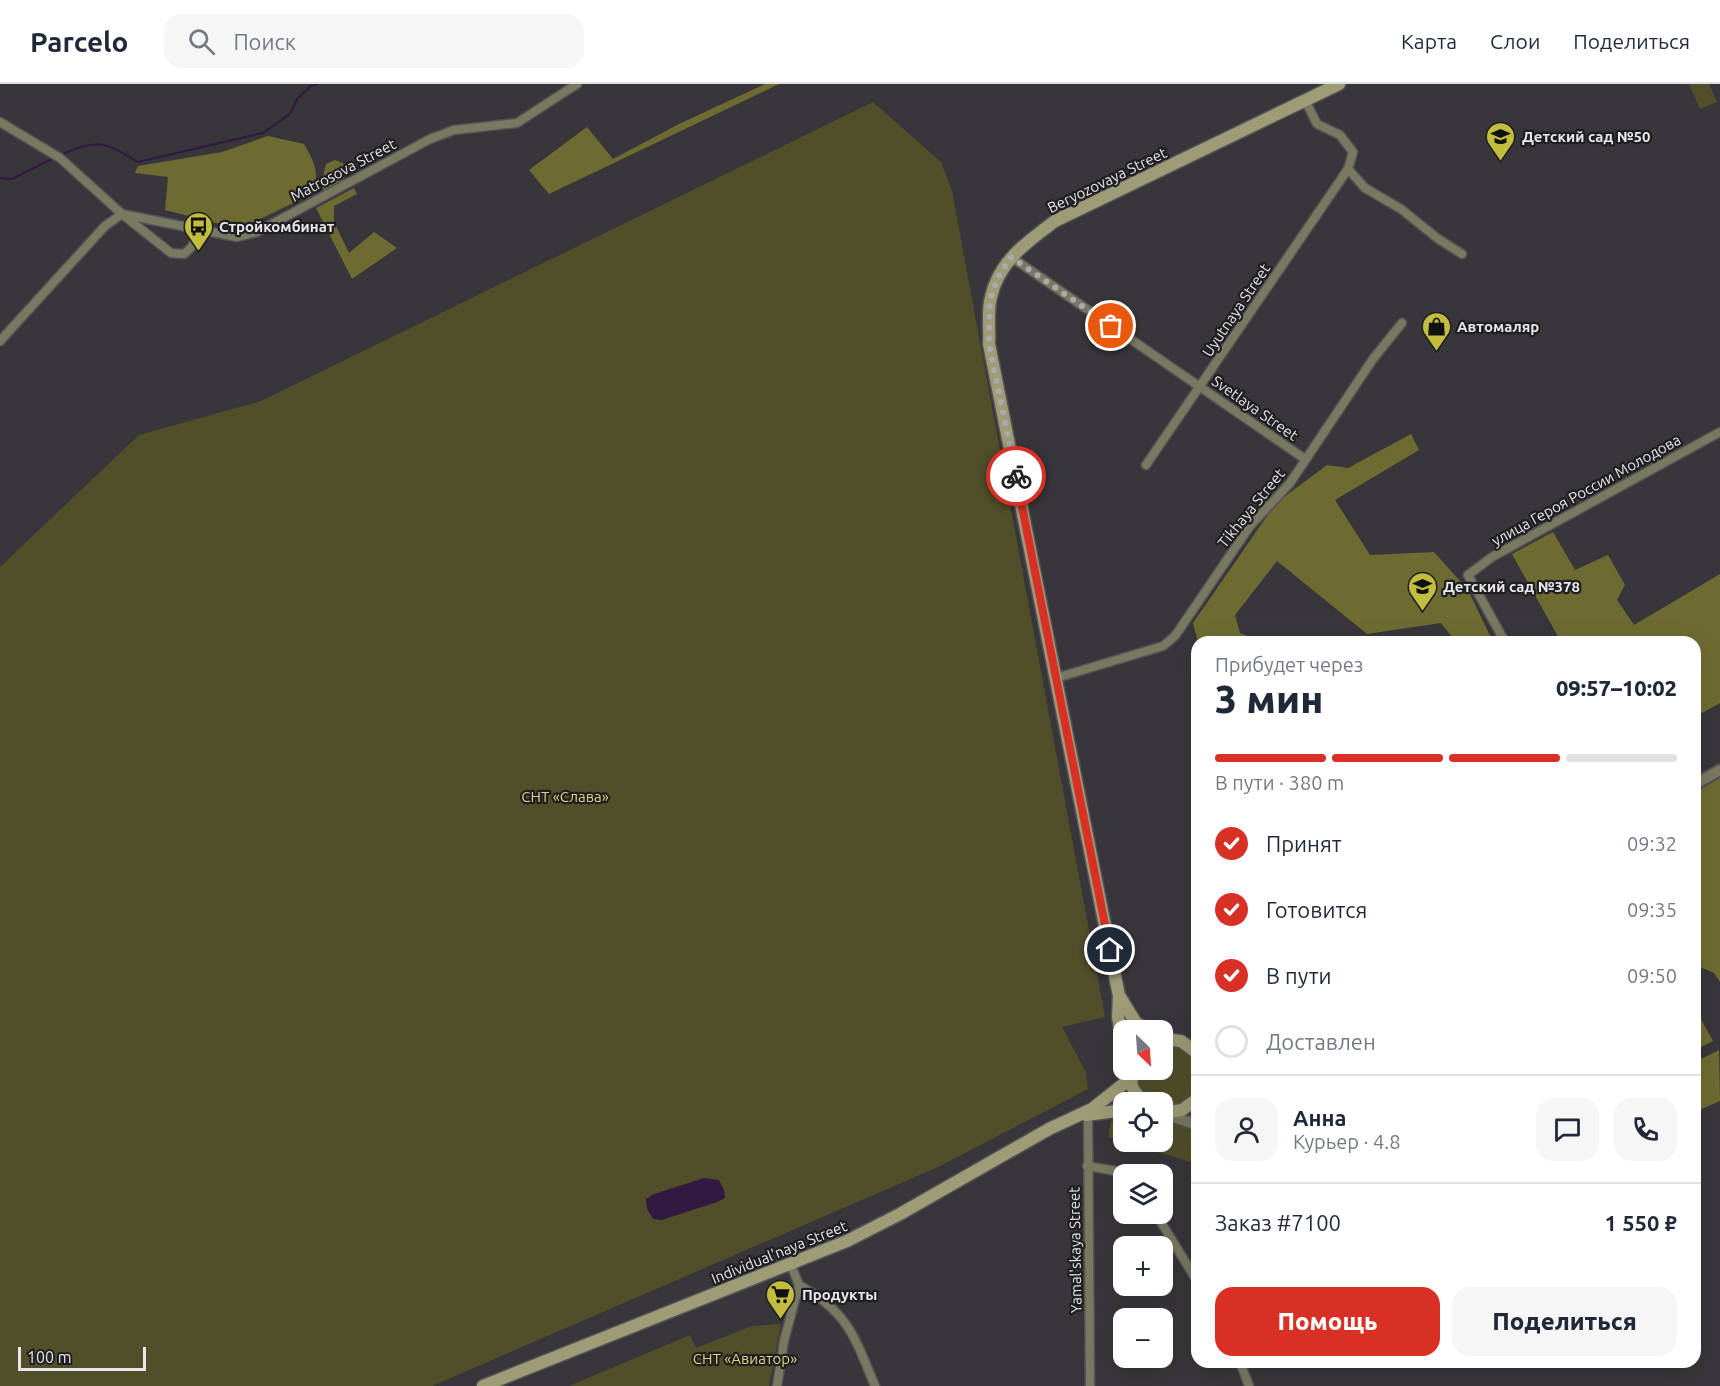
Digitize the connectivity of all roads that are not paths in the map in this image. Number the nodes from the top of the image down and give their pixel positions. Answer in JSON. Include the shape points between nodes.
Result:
{"nodes":[{"id":1,"x":577,"y":84,"type":"edge"},
{"id":2,"x":1339,"y":84,"type":"edge"},
{"id":3,"x":1305,"y":100,"type":"junction"},
{"id":4,"x":0,"y":122,"type":"edge"},
{"id":5,"x":1348,"y":169,"type":"junction"},
{"id":6,"x":122,"y":214,"type":"junction"},
{"id":7,"x":193,"y":229,"type":"junction"},
{"id":8,"x":1462,"y":254,"type":"dead end"},
{"id":9,"x":1011,"y":257,"type":"junction"},
{"id":10,"x":1402,"y":324,"type":"dead end"},
{"id":11,"x":0,"y":341,"type":"edge"},
{"id":12,"x":1201,"y":387,"type":"junction"},
{"id":13,"x":1720,"y":432,"type":"edge"},
{"id":14,"x":1305,"y":459,"type":"junction"},
{"id":15,"x":1146,"y":465,"type":"dead end"},
{"id":16,"x":1502,"y":636,"type":"edge"},
{"id":17,"x":1056,"y":678,"type":"junction"},
{"id":18,"x":1720,"y":770,"type":"edge"},
{"id":19,"x":1701,"y":781,"type":"edge"},
{"id":20,"x":1119,"y":996,"type":"junction"},
{"id":21,"x":1119,"y":1020,"type":"edge"},
{"id":22,"x":1134,"y":1020,"type":"edge"},
{"id":23,"x":1173,"y":1040,"type":"edge"},
{"id":24,"x":1191,"y":1047,"type":"edge"},
{"id":25,"x":1122,"y":1080,"type":"edge"},
{"id":26,"x":1191,"y":1103,"type":"edge"},
{"id":27,"x":1113,"y":1111,"type":"edge"},
{"id":28,"x":1173,"y":1111,"type":"edge"},
{"id":29,"x":1088,"y":1114,"type":"junction"},
{"id":30,"x":1173,"y":1117,"type":"edge"},
{"id":31,"x":1073,"y":1118,"type":"junction"},
{"id":32,"x":1191,"y":1123,"type":"edge"},
{"id":33,"x":1087,"y":1166,"type":"junction"},
{"id":34,"x":1113,"y":1170,"type":"edge"},
{"id":35,"x":1162,"y":1224,"type":"edge"},
{"id":36,"x":791,"y":1265,"type":"junction"},
{"id":37,"x":1191,"y":1271,"type":"edge"},
{"id":38,"x":799,"y":1285,"type":"junction"},
{"id":39,"x":1242,"y":1368,"type":"edge"},
{"id":40,"x":483,"y":1386,"type":"edge"},
{"id":41,"x":777,"y":1386,"type":"edge"},
{"id":42,"x":875,"y":1386,"type":"edge"},
{"id":43,"x":1090,"y":1386,"type":"edge"},
{"id":44,"x":1249,"y":1386,"type":"edge"}],
"edges":[{"from":1,"to":7,"type":"street","name":"Matrosova Street","via":[[517,123],[454,130],[430,139],[257,232],[237,237]]},
{"from":2,"to":3,"type":"main road","name":"Beryozovaya Street"},
{"from":3,"to":5,"type":"street","via":[[1317,124],[1340,135],[1353,152]]},
{"from":3,"to":9,"type":"main road","name":"Beryozovaya Street","via":[[1055,221]]},
{"from":4,"to":6,"type":"street","via":[[60,158]]},
{"from":5,"to":8,"type":"street","via":[[1365,188]]},
{"from":5,"to":12,"type":"street","name":"Uyutnaya Street"},
{"from":6,"to":7,"type":"street","name":"Matrosova Street"},
{"from":6,"to":7,"type":"street","via":[[171,253],[184,254],[193,247]]},
{"from":6,"to":11,"type":"street","via":[[105,226]]},
{"from":9,"to":12,"type":"street","name":"Svetlaya Street"},
{"from":9,"to":17,"type":"main road","name":"Beryozovaya Street","via":[[990,299],[989,344]]},
{"from":10,"to":14,"type":"street","name":"Tikhaya Street","via":[[1373,358]]},
{"from":12,"to":14,"type":"street","name":"Svetlaya Street"},
{"from":12,"to":15,"type":"street","name":"Uyutnaya Street"},
{"from":13,"to":16,"type":"street","name":"улица Героя России Молодова","via":[[1492,557],[1468,575]]},
{"from":14,"to":17,"type":"street","name":"Tikhaya Street","via":[[1290,483],[1250,526],[1175,636],[1163,646]]},
{"from":17,"to":20,"type":"main road","name":"Beryozovaya Street"},
{"from":18,"to":19,"type":"street"},
{"from":20,"to":21,"type":"main road","name":"Beryozovaya Street"},
{"from":20,"to":22,"type":"main road","name":"Beryozovaya Street"},
{"from":23,"to":24,"type":"main road"},
{"from":25,"to":31,"type":"main road","name":"Individual'naya Street","via":[[1092,1108]]},
{"from":26,"to":28,"type":"main road"},
{"from":27,"to":29,"type":"main road","name":"Individual'naya Street"},
{"from":29,"to":31,"type":"main road","name":"Individual'naya Street"},
{"from":29,"to":33,"type":"street","name":"Yamal'skaya Street"},
{"from":30,"to":32,"type":"street"},
{"from":31,"to":36,"type":"main road","name":"Individual'naya Street","via":[[900,1214]]},
{"from":33,"to":34,"type":"street"},
{"from":33,"to":43,"type":"street","name":"Yamal'skaya Street"},
{"from":35,"to":37,"type":"street"},
{"from":36,"to":38,"type":"street"},
{"from":36,"to":40,"type":"main road","name":"Individual'naya Street"},
{"from":38,"to":41,"type":"street"},
{"from":38,"to":42,"type":"street","via":[[825,1301],[851,1330]]},
{"from":39,"to":44,"type":"street"}]}
